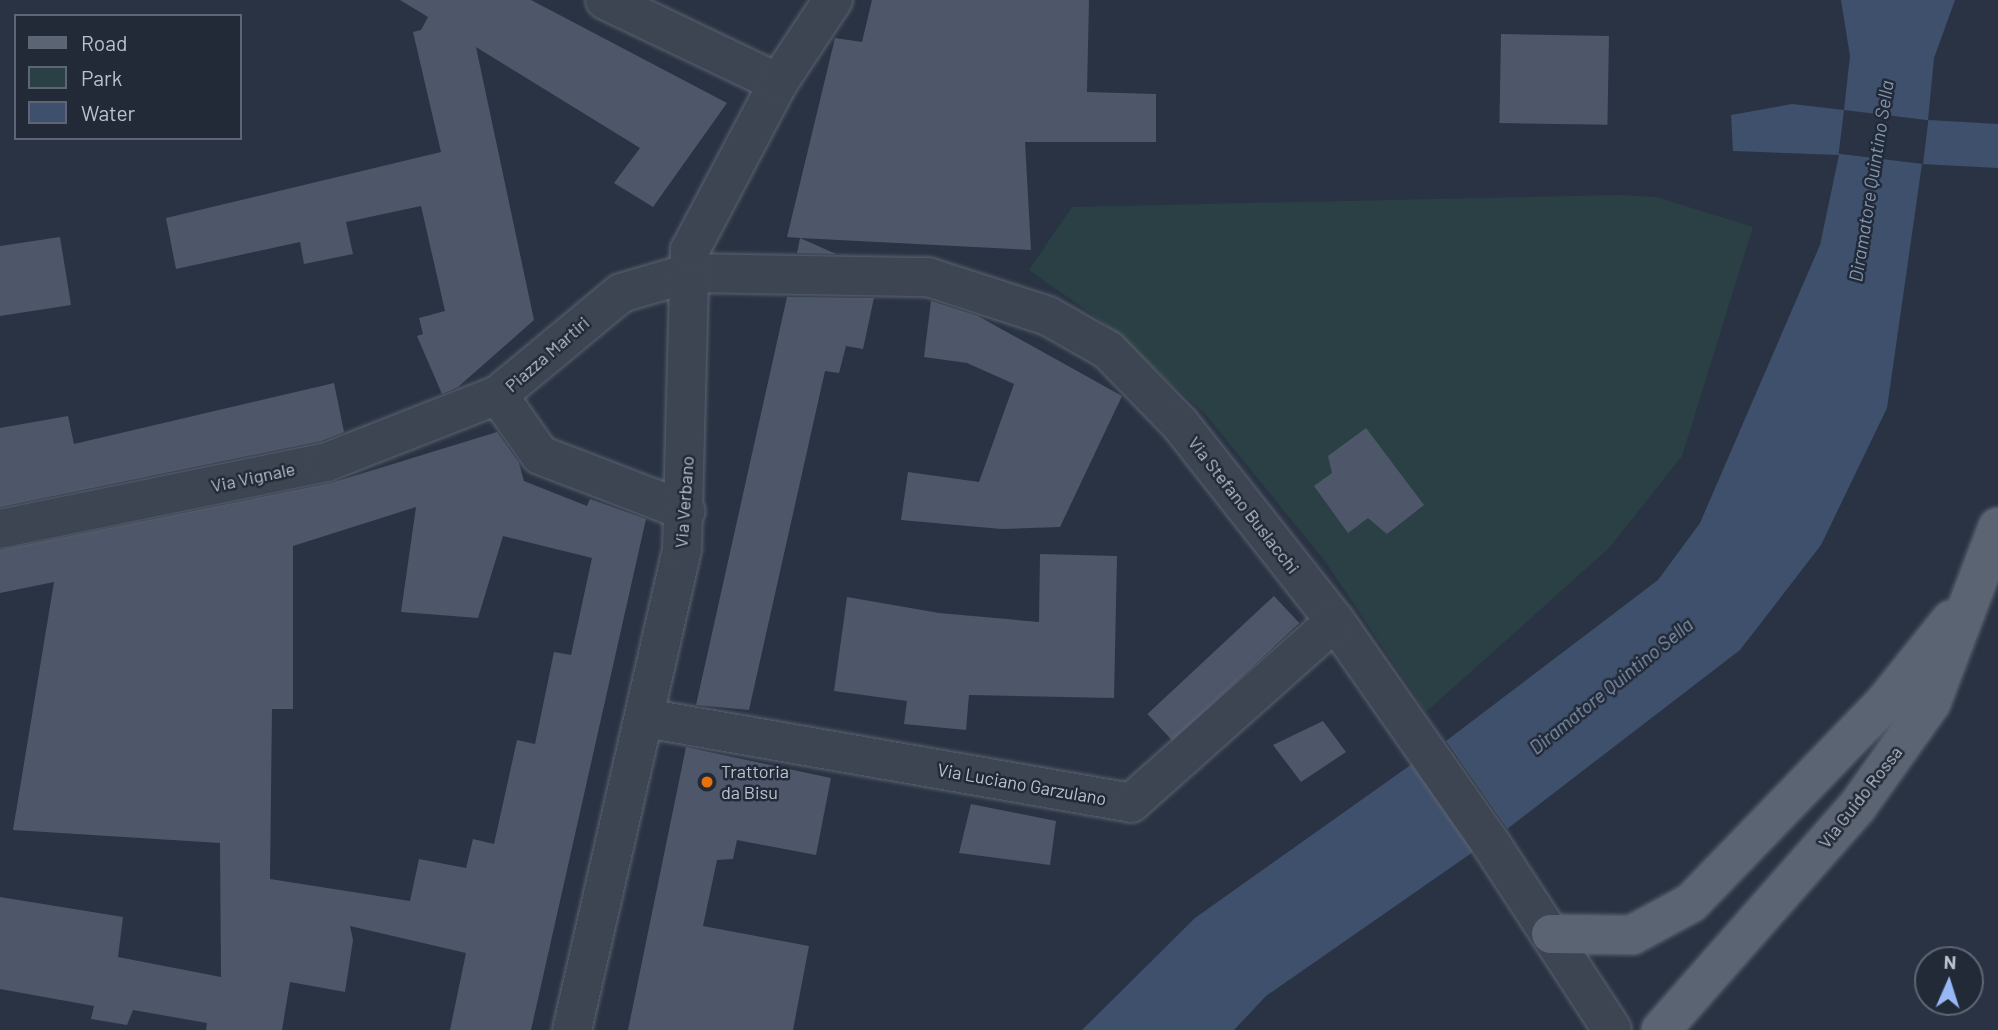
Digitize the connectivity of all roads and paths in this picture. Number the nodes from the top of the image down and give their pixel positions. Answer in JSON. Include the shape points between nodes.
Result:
{"nodes":[{"id":1,"x":605,"y":0,"type":"edge"},
{"id":2,"x":833,"y":0,"type":"edge"},
{"id":3,"x":778,"y":83,"type":"junction"},
{"id":4,"x":689,"y":273,"type":"junction"},
{"id":5,"x":498,"y":396,"type":"junction"},
{"id":6,"x":686,"y":511,"type":"junction"},
{"id":7,"x":1998,"y":527,"type":"edge"},
{"id":8,"x":0,"y":529,"type":"edge"},
{"id":9,"x":1970,"y":596,"type":"junction"},
{"id":10,"x":1335,"y":621,"type":"junction"},
{"id":11,"x":645,"y":718,"type":"junction"},
{"id":12,"x":1551,"y":934,"type":"junction"},
{"id":13,"x":572,"y":1030,"type":"edge"},
{"id":14,"x":1612,"y":1030,"type":"edge"},
{"id":15,"x":1661,"y":1030,"type":"edge"}],
"edges":[{"from":1,"to":3,"type":"street"},
{"from":2,"to":3,"type":"street","name":"Via Verbano"},
{"from":3,"to":4,"type":"street","name":"Via Verbano","via":[[699,229],[690,250]]},
{"from":4,"to":5,"type":"street","name":"Piazza Martiri","via":[[621,293]]},
{"from":4,"to":6,"type":"street","name":"Via Verbano"},
{"from":4,"to":10,"type":"street","name":"Via Stefano Buslacchi","via":[[928,277],[1048,316],[1108,350],[1180,424]]},
{"from":5,"to":6,"type":"street","name":"Piazza Martiri","via":[[540,455]]},
{"from":5,"to":8,"type":"street","name":"Via Vignale","via":[[327,462]]},
{"from":6,"to":11,"type":"street","name":"Via Verbano"},
{"from":7,"to":9,"type":"main road","name":"Via Guido Rossa"},
{"from":9,"to":12,"type":"main road","via":[[1885,701],[1691,903],[1632,935]]},
{"from":9,"to":15,"type":"main road","name":"Via Guido Rossa","via":[[1931,703],[1857,807]]},
{"from":10,"to":11,"type":"street","name":"Via Luciano Garzulano","via":[[1131,803]]},
{"from":10,"to":12,"type":"street","name":"Via Stefano Buslacchi"},
{"from":11,"to":13,"type":"street","name":"Via Verbano"},
{"from":12,"to":14,"type":"street","name":"Via Stefano Buslacchi"}]}
